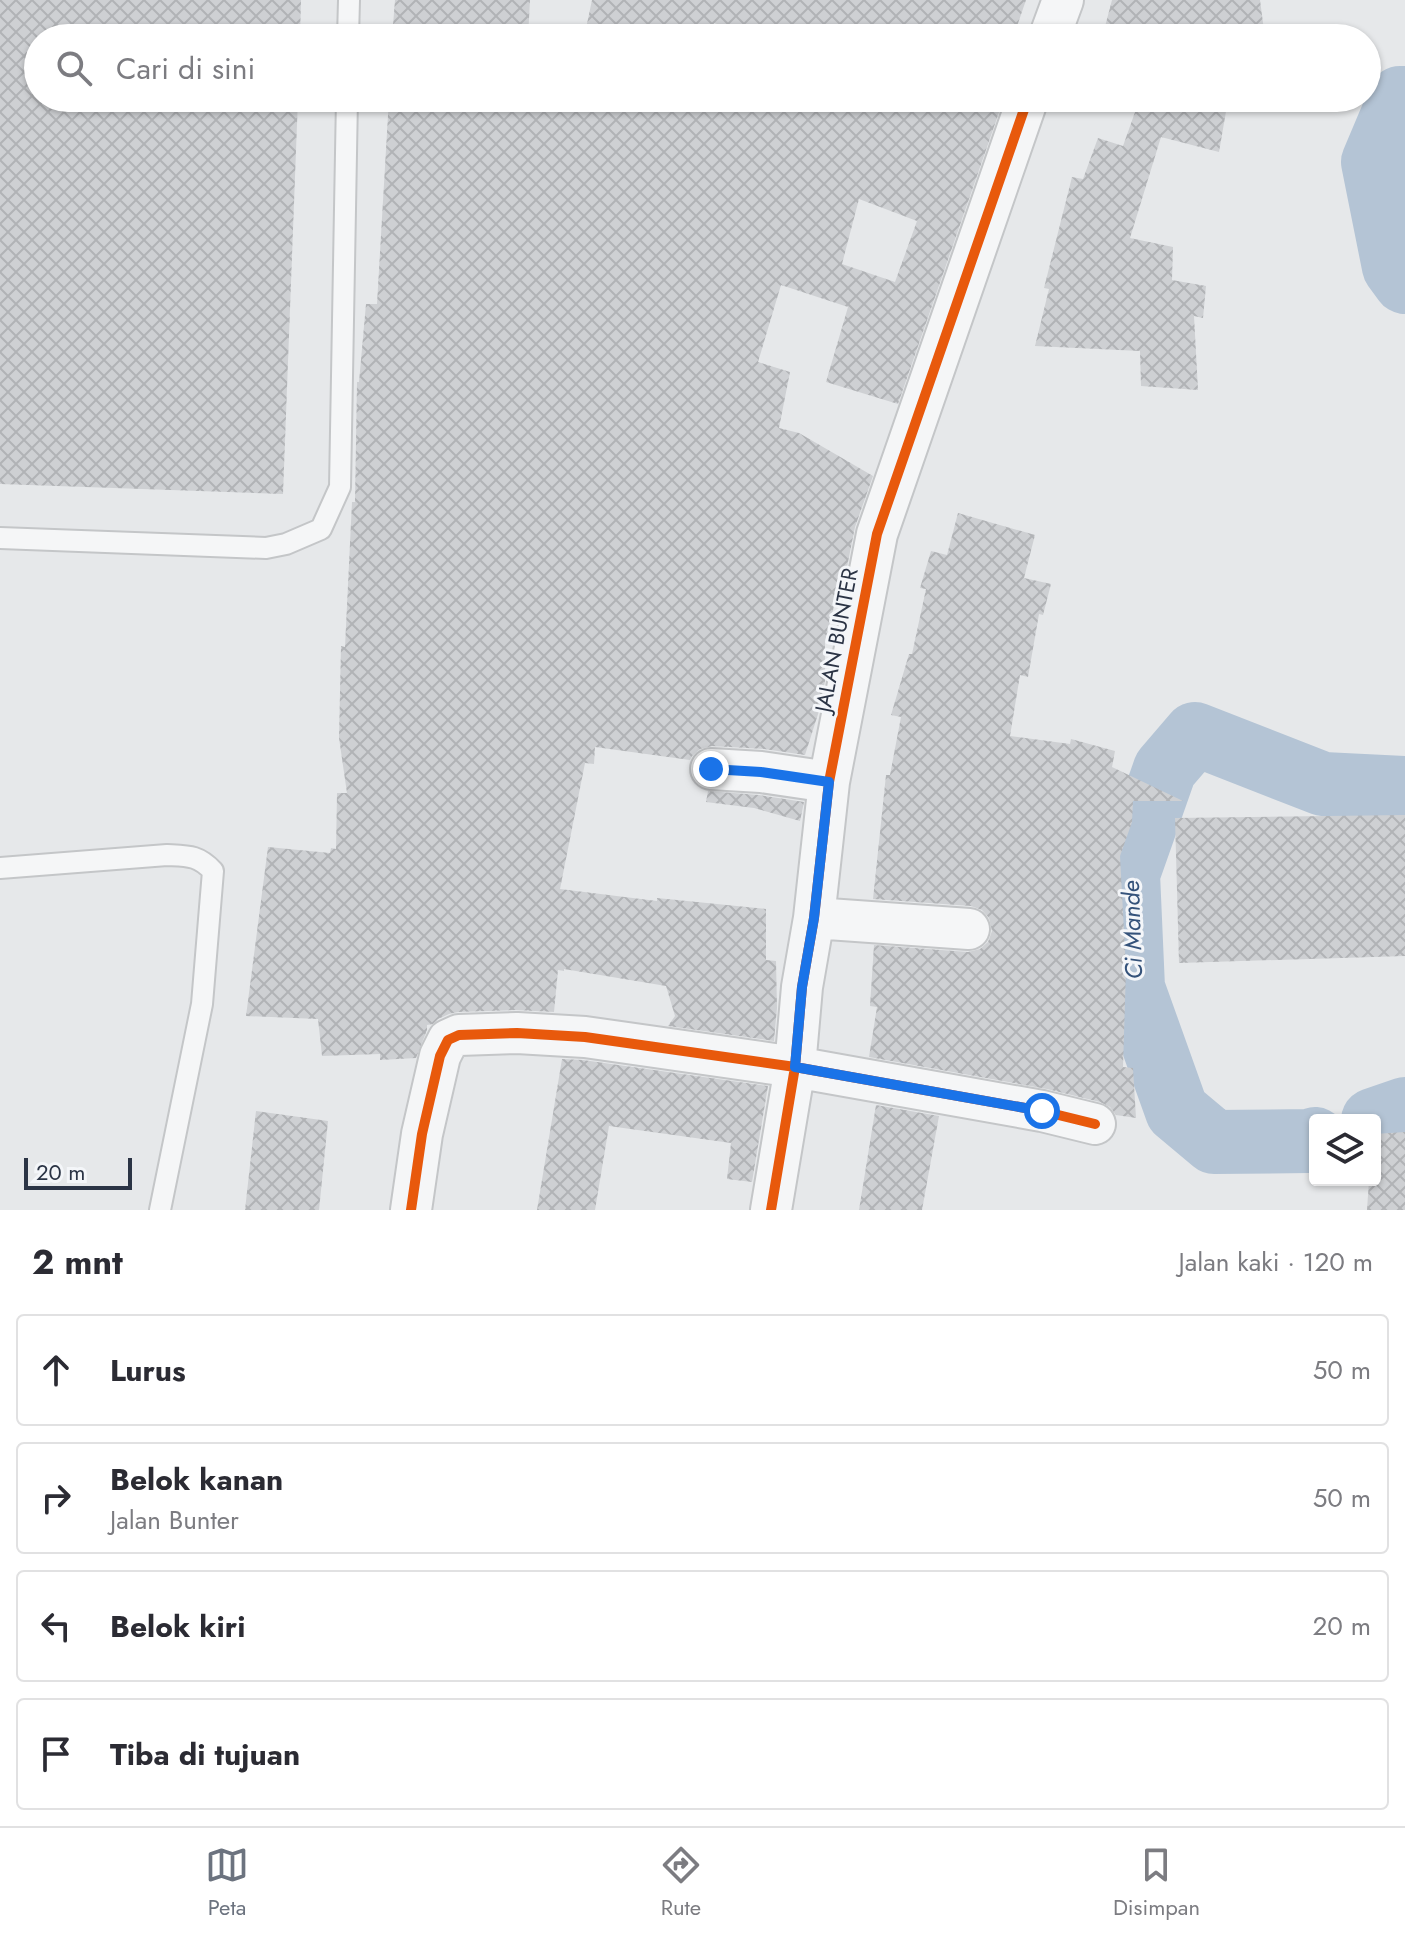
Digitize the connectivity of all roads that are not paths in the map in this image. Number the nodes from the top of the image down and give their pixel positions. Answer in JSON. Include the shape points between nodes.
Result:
{"nodes":[{"id":1,"x":349,"y":0,"type":"edge"},
{"id":2,"x":1063,"y":0,"type":"edge"},
{"id":3,"x":348,"y":24,"type":"edge"},
{"id":4,"x":1054,"y":24,"type":"edge"},
{"id":5,"x":347,"y":112,"type":"edge"},
{"id":6,"x":1023,"y":112,"type":"edge"},
{"id":7,"x":0,"y":538,"type":"edge"},
{"id":8,"x":711,"y":769,"type":"dead end"},
{"id":9,"x":829,"y":782,"type":"junction"},
{"id":10,"x":0,"y":868,"type":"edge"},
{"id":11,"x":814,"y":918,"type":"junction"},
{"id":12,"x":969,"y":929,"type":"dead end"},
{"id":13,"x":795,"y":1067,"type":"junction"},
{"id":14,"x":1095,"y":1124,"type":"dead end"},
{"id":15,"x":160,"y":1210,"type":"edge"},
{"id":16,"x":411,"y":1210,"type":"edge"},
{"id":17,"x":771,"y":1210,"type":"edge"}],
"edges":[{"from":1,"to":3,"type":"lane"},
{"from":2,"to":4,"type":"street"},
{"from":5,"to":7,"type":"lane","via":[[340,487],[321,529],[266,548]]},
{"from":6,"to":9,"type":"street","name":"JALAN BUNTER","via":[[877,534]]},
{"from":8,"to":9,"type":"street"},
{"from":9,"to":11,"type":"street","name":"JALAN BUNTER"},
{"from":10,"to":15,"type":"lane","via":[[167,855],[191,856],[213,871],[202,1004]]},
{"from":11,"to":12,"type":"street"},
{"from":11,"to":13,"type":"street","name":"JALAN BUNTER"},
{"from":13,"to":14,"type":"street"},
{"from":13,"to":16,"type":"street","via":[[585,1037],[459,1035],[448,1040],[440,1056]]},
{"from":13,"to":17,"type":"street","name":"JALAN BUNTER"}]}
